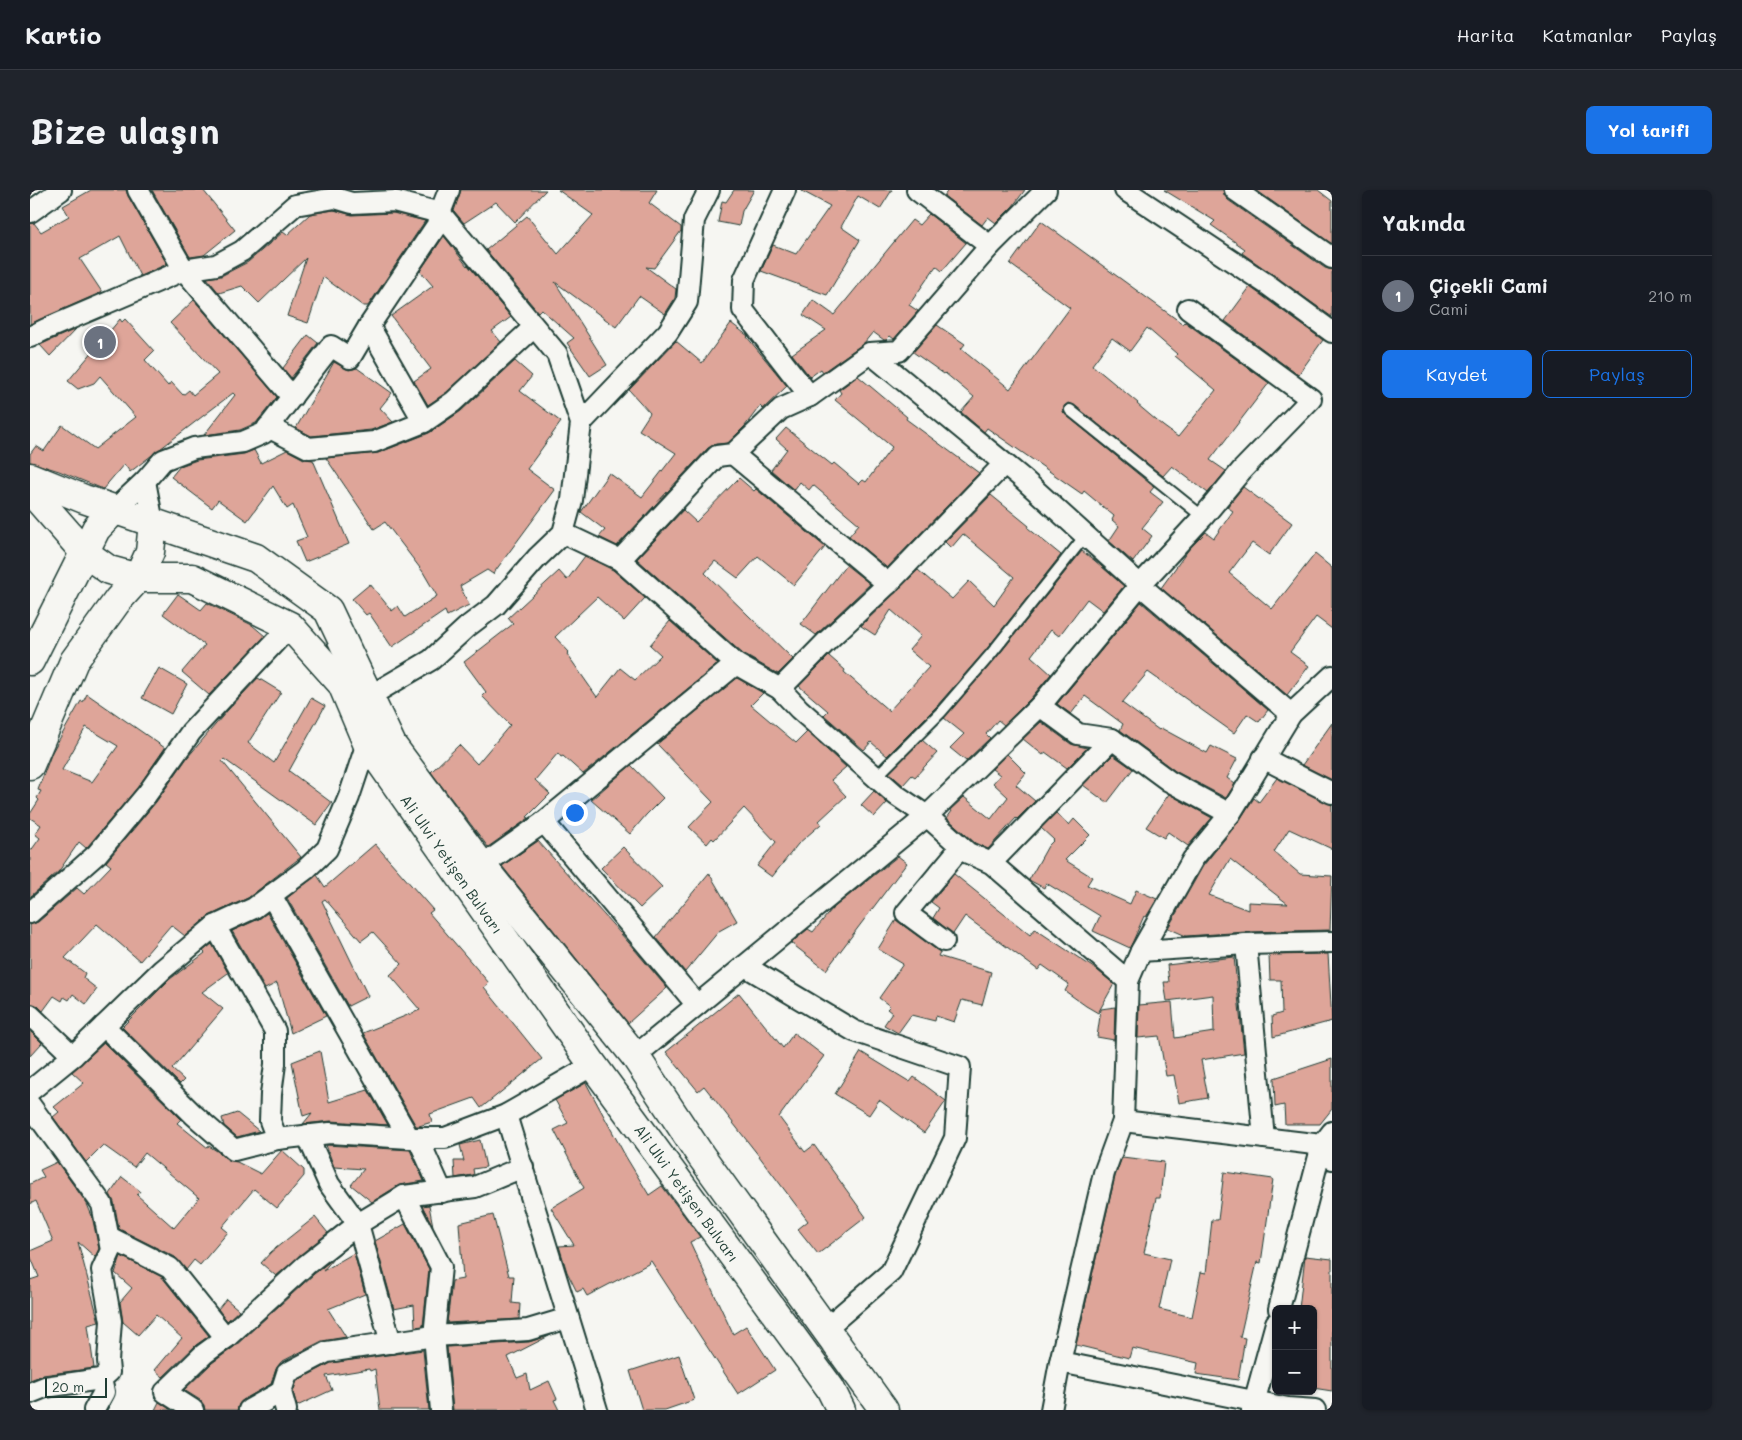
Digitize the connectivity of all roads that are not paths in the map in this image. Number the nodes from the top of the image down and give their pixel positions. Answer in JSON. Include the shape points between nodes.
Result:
{"nodes":[{"id":1,"x":61,"y":190,"type":"edge"},
{"id":2,"x":138,"y":190,"type":"edge"},
{"id":3,"x":449,"y":190,"type":"edge"},
{"id":4,"x":709,"y":190,"type":"edge"},
{"id":5,"x":785,"y":190,"type":"edge"},
{"id":6,"x":917,"y":190,"type":"edge"},
{"id":7,"x":1046,"y":190,"type":"edge"},
{"id":8,"x":1125,"y":190,"type":"edge"},
{"id":9,"x":1235,"y":190,"type":"edge"},
{"id":10,"x":334,"y":194,"type":"edge"},
{"id":11,"x":30,"y":212,"type":"edge"},
{"id":12,"x":440,"y":213,"type":"junction"},
{"id":13,"x":990,"y":246,"type":"junction"},
{"id":14,"x":1332,"y":258,"type":"edge"},
{"id":15,"x":184,"y":270,"type":"junction"},
{"id":16,"x":1188,"y":309,"type":"dead end"},
{"id":17,"x":369,"y":326,"type":"junction"},
{"id":18,"x":534,"y":327,"type":"junction"},
{"id":19,"x":1332,"y":332,"type":"edge"},
{"id":20,"x":30,"y":337,"type":"edge"},
{"id":21,"x":870,"y":353,"type":"junction"},
{"id":22,"x":810,"y":396,"type":"junction"},
{"id":23,"x":292,"y":397,"type":"junction"},
{"id":24,"x":1070,"y":410,"type":"dead end"},
{"id":25,"x":424,"y":422,"type":"junction"},
{"id":26,"x":581,"y":423,"type":"junction"},
{"id":27,"x":268,"y":427,"type":"junction"},
{"id":28,"x":733,"y":454,"type":"junction"},
{"id":29,"x":1004,"y":464,"type":"junction"},
{"id":30,"x":30,"y":476,"type":"edge"},
{"id":31,"x":145,"y":481,"type":"junction"},
{"id":32,"x":30,"y":490,"type":"edge"},
{"id":33,"x":114,"y":510,"type":"junction"},
{"id":34,"x":1203,"y":517,"type":"junction"},
{"id":35,"x":154,"y":523,"type":"junction"},
{"id":36,"x":563,"y":533,"type":"junction"},
{"id":37,"x":1085,"y":536,"type":"junction"},
{"id":38,"x":85,"y":553,"type":"junction"},
{"id":39,"x":620,"y":560,"type":"junction"},
{"id":40,"x":138,"y":578,"type":"junction"},
{"id":41,"x":888,"y":584,"type":"junction"},
{"id":42,"x":1140,"y":585,"type":"junction"},
{"id":43,"x":290,"y":626,"type":"junction"},
{"id":44,"x":30,"y":661,"type":"edge"},
{"id":45,"x":736,"y":664,"type":"junction"},
{"id":46,"x":1332,"y":676,"type":"edge"},
{"id":47,"x":780,"y":689,"type":"junction"},
{"id":48,"x":368,"y":697,"type":"junction"},
{"id":49,"x":1040,"y":706,"type":"junction"},
{"id":50,"x":1291,"y":714,"type":"junction"},
{"id":51,"x":1112,"y":739,"type":"junction"},
{"id":52,"x":367,"y":743,"type":"junction"},
{"id":53,"x":1263,"y":758,"type":"junction"},
{"id":54,"x":30,"y":765,"type":"edge"},
{"id":55,"x":876,"y":777,"type":"junction"},
{"id":56,"x":1332,"y":793,"type":"edge"},
{"id":57,"x":1230,"y":814,"type":"junction"},
{"id":58,"x":927,"y":816,"type":"junction"},
{"id":59,"x":544,"y":822,"type":"junction"},
{"id":60,"x":961,"y":847,"type":"junction"},
{"id":61,"x":991,"y":863,"type":"junction"},
{"id":62,"x":482,"y":866,"type":"junction"},
{"id":63,"x":271,"y":895,"type":"junction"},
{"id":64,"x":30,"y":913,"type":"edge"},
{"id":65,"x":215,"y":926,"type":"junction"},
{"id":66,"x":944,"y":941,"type":"dead end"},
{"id":67,"x":1332,"y":942,"type":"edge"},
{"id":68,"x":1246,"y":944,"type":"junction"},
{"id":69,"x":1142,"y":951,"type":"junction"},
{"id":70,"x":745,"y":966,"type":"junction"},
{"id":71,"x":1128,"y":981,"type":"junction"},
{"id":72,"x":698,"y":1005,"type":"junction"},
{"id":73,"x":30,"y":1014,"type":"edge"},
{"id":74,"x":104,"y":1026,"type":"junction"},
{"id":75,"x":73,"y":1056,"type":"junction"},
{"id":76,"x":635,"y":1056,"type":"junction"},
{"id":77,"x":593,"y":1065,"type":"junction"},
{"id":78,"x":30,"y":1091,"type":"edge"},
{"id":79,"x":30,"y":1105,"type":"edge"},
{"id":80,"x":506,"y":1115,"type":"junction"},
{"id":81,"x":1123,"y":1121,"type":"junction"},
{"id":82,"x":307,"y":1136,"type":"junction"},
{"id":83,"x":277,"y":1138,"type":"junction"},
{"id":84,"x":413,"y":1138,"type":"junction"},
{"id":85,"x":1264,"y":1138,"type":"junction"},
{"id":86,"x":1329,"y":1145,"type":"edge"},
{"id":87,"x":523,"y":1167,"type":"junction"},
{"id":88,"x":442,"y":1192,"type":"junction"},
{"id":89,"x":404,"y":1196,"type":"junction"},
{"id":90,"x":358,"y":1224,"type":"junction"},
{"id":91,"x":109,"y":1237,"type":"junction"},
{"id":92,"x":1280,"y":1305,"type":"edge"},
{"id":93,"x":568,"y":1318,"type":"junction"},
{"id":94,"x":825,"y":1329,"type":"junction"},
{"id":95,"x":434,"y":1336,"type":"junction"},
{"id":96,"x":226,"y":1338,"type":"junction"},
{"id":97,"x":1272,"y":1338,"type":"edge"},
{"id":98,"x":391,"y":1343,"type":"junction"},
{"id":99,"x":1060,"y":1362,"type":"junction"},
{"id":100,"x":101,"y":1379,"type":"junction"},
{"id":101,"x":1056,"y":1387,"type":"junction"},
{"id":102,"x":30,"y":1393,"type":"edge"},
{"id":103,"x":283,"y":1401,"type":"edge"},
{"id":104,"x":1254,"y":1406,"type":"edge"},
{"id":105,"x":94,"y":1410,"type":"edge"},
{"id":106,"x":193,"y":1410,"type":"edge"},
{"id":107,"x":249,"y":1410,"type":"edge"},
{"id":108,"x":441,"y":1410,"type":"edge"},
{"id":109,"x":597,"y":1410,"type":"edge"},
{"id":110,"x":841,"y":1410,"type":"edge"},
{"id":111,"x":884,"y":1410,"type":"edge"},
{"id":112,"x":1037,"y":1410,"type":"edge"},
{"id":113,"x":1051,"y":1410,"type":"edge"},
{"id":114,"x":1315,"y":1410,"type":"edge"}],
"edges":[{"from":1,"to":11,"type":"street"},
{"from":2,"to":15,"type":"street"},
{"from":3,"to":12,"type":"street"},
{"from":4,"to":26,"type":"street","via":[[694,220],[687,302],[668,332]]},
{"from":5,"to":22,"type":"street","via":[[744,280],[743,310]]},
{"from":6,"to":13,"type":"street"},
{"from":7,"to":13,"type":"street"},
{"from":8,"to":19,"type":"street","via":[[1268,285]]},
{"from":9,"to":14,"type":"street"},
{"from":10,"to":12,"type":"street","via":[[352,203],[394,201]]},
{"from":10,"to":15,"type":"street","via":[[295,205],[242,251],[216,265]]},
{"from":12,"to":17,"type":"street","via":[[437,225]]},
{"from":12,"to":18,"type":"street"},
{"from":13,"to":21,"type":"street","via":[[898,351]]},
{"from":15,"to":20,"type":"street"},
{"from":15,"to":23,"type":"street"},
{"from":16,"to":34,"type":"street","via":[[1311,399],[1242,470]]},
{"from":17,"to":23,"type":"street","via":[[350,358],[332,346]]},
{"from":17,"to":25,"type":"street"},
{"from":18,"to":25,"type":"street","via":[[454,402]]},
{"from":18,"to":26,"type":"street","via":[[556,354]]},
{"from":21,"to":22,"type":"street"},
{"from":21,"to":29,"type":"street"},
{"from":22,"to":28,"type":"street","via":[[780,409]]},
{"from":23,"to":27,"type":"street"},
{"from":24,"to":34,"type":"lane"},
{"from":25,"to":27,"type":"street","via":[[374,442],[309,448]]},
{"from":26,"to":36,"type":"street","via":[[572,500]]},
{"from":27,"to":31,"type":"street","via":[[264,433],[244,442],[194,448],[163,460]]},
{"from":28,"to":39,"type":"street","via":[[717,456]]},
{"from":28,"to":41,"type":"street"},
{"from":29,"to":37,"type":"street"},
{"from":29,"to":41,"type":"street"},
{"from":30,"to":33,"type":"main road"},
{"from":31,"to":33,"type":"street"},
{"from":31,"to":35,"type":"street"},
{"from":32,"to":38,"type":"main road"},
{"from":33,"to":35,"type":"main road"},
{"from":33,"to":38,"type":"main road","via":[[96,529]]},
{"from":34,"to":42,"type":"street"},
{"from":35,"to":40,"type":"main road","via":[[150,552]]},
{"from":35,"to":48,"type":"main road","via":[[256,558],[328,610]]},
{"from":36,"to":39,"type":"street"},
{"from":36,"to":48,"type":"street","via":[[496,605],[431,660]]},
{"from":37,"to":42,"type":"street"},
{"from":37,"to":55,"type":"lane","via":[[941,712]]},
{"from":38,"to":40,"type":"main road","via":[[109,570]]},
{"from":38,"to":44,"type":"main road"},
{"from":39,"to":45,"type":"street"},
{"from":40,"to":43,"type":"main road","name":"Ali Ulvi Yetişen Bulvarı","via":[[192,578]]},
{"from":40,"to":54,"type":"main road","via":[[74,661]]},
{"from":41,"to":47,"type":"street"},
{"from":42,"to":49,"type":"street"},
{"from":42,"to":50,"type":"street"},
{"from":43,"to":52,"type":"main road","name":"Ali Ulvi Yetişen Bulvarı","via":[[342,684]]},
{"from":43,"to":64,"type":"street","via":[[191,732],[147,794],[97,854]]},
{"from":45,"to":47,"type":"street"},
{"from":45,"to":59,"type":"street"},
{"from":46,"to":50,"type":"street"},
{"from":47,"to":55,"type":"street","via":[[799,710]]},
{"from":48,"to":62,"type":"main road","via":[[392,744]]},
{"from":49,"to":51,"type":"street","via":[[1078,734]]},
{"from":49,"to":58,"type":"street"},
{"from":50,"to":53,"type":"street"},
{"from":51,"to":57,"type":"street","via":[[1168,781]]},
{"from":51,"to":61,"type":"street"},
{"from":52,"to":63,"type":"street","via":[[327,849]]},
{"from":52,"to":77,"type":"main road","name":"Ali Ulvi Yetişen Bulvarı"},
{"from":53,"to":56,"type":"street"},
{"from":53,"to":57,"type":"street"},
{"from":55,"to":58,"type":"street"},
{"from":57,"to":69,"type":"street","via":[[1193,859]]},
{"from":58,"to":60,"type":"street"},
{"from":58,"to":70,"type":"street"},
{"from":59,"to":62,"type":"street"},
{"from":59,"to":72,"type":"street"},
{"from":60,"to":61,"type":"street"},
{"from":60,"to":66,"type":"street","via":[[906,913]]},
{"from":61,"to":71,"type":"street"},
{"from":62,"to":76,"type":"main road"},
{"from":63,"to":65,"type":"street","via":[[254,908]]},
{"from":63,"to":84,"type":"street"},
{"from":65,"to":74,"type":"street","via":[[162,970]]},
{"from":65,"to":83,"type":"street","via":[[275,1031],[270,1121]]},
{"from":67,"to":68,"type":"street"},
{"from":68,"to":69,"type":"street"},
{"from":68,"to":85,"type":"street"},
{"from":69,"to":71,"type":"street"},
{"from":70,"to":72,"type":"street"},
{"from":70,"to":94,"type":"street","via":[[854,1031],[960,1067],[955,1138],[891,1272]]},
{"from":71,"to":81,"type":"street"},
{"from":72,"to":76,"type":"street"},
{"from":73,"to":75,"type":"street"},
{"from":74,"to":75,"type":"street"},
{"from":74,"to":83,"type":"street","via":[[234,1150]]},
{"from":75,"to":78,"type":"street"},
{"from":76,"to":94,"type":"main road","via":[[701,1156]]},
{"from":77,"to":80,"type":"street"},
{"from":77,"to":110,"type":"main road","name":"Ali Ulvi Yetişen Bulvarı","via":[[830,1388]]},
{"from":79,"to":91,"type":"street","via":[[102,1204]]},
{"from":80,"to":84,"type":"street","via":[[446,1138]]},
{"from":80,"to":87,"type":"street"},
{"from":81,"to":85,"type":"street"},
{"from":81,"to":99,"type":"street","via":[[1104,1173]]},
{"from":82,"to":83,"type":"street"},
{"from":82,"to":84,"type":"street","via":[[330,1133]]},
{"from":82,"to":90,"type":"street","via":[[329,1184]]},
{"from":84,"to":88,"type":"street"},
{"from":85,"to":86,"type":"street"},
{"from":86,"to":92,"type":"street"},
{"from":87,"to":88,"type":"street","via":[[475,1187]]},
{"from":87,"to":93,"type":"street"},
{"from":88,"to":89,"type":"street"},
{"from":89,"to":90,"type":"street"},
{"from":89,"to":95,"type":"street","via":[[441,1267]]},
{"from":90,"to":96,"type":"street","via":[[306,1265]]},
{"from":90,"to":98,"type":"street"},
{"from":91,"to":96,"type":"street","via":[[170,1268]]},
{"from":91,"to":100,"type":"street","via":[[111,1250],[102,1270],[111,1321],[109,1372]]},
{"from":93,"to":95,"type":"street","via":[[528,1330]]},
{"from":93,"to":109,"type":"street"},
{"from":94,"to":111,"type":"main road"},
{"from":95,"to":98,"type":"street"},
{"from":95,"to":108,"type":"street"},
{"from":96,"to":106,"type":"street","via":[[204,1354],[165,1392]]},
{"from":97,"to":104,"type":"street"},
{"from":98,"to":103,"type":"street","via":[[327,1352],[287,1373]]},
{"from":99,"to":101,"type":"street"},
{"from":99,"to":104,"type":"street"},
{"from":100,"to":102,"type":"street","via":[[45,1387]]},
{"from":100,"to":105,"type":"street","via":[[104,1392]]},
{"from":101,"to":112,"type":"street"},
{"from":101,"to":113,"type":"street"},
{"from":103,"to":107,"type":"street"},
{"from":104,"to":114,"type":"street"}]}
